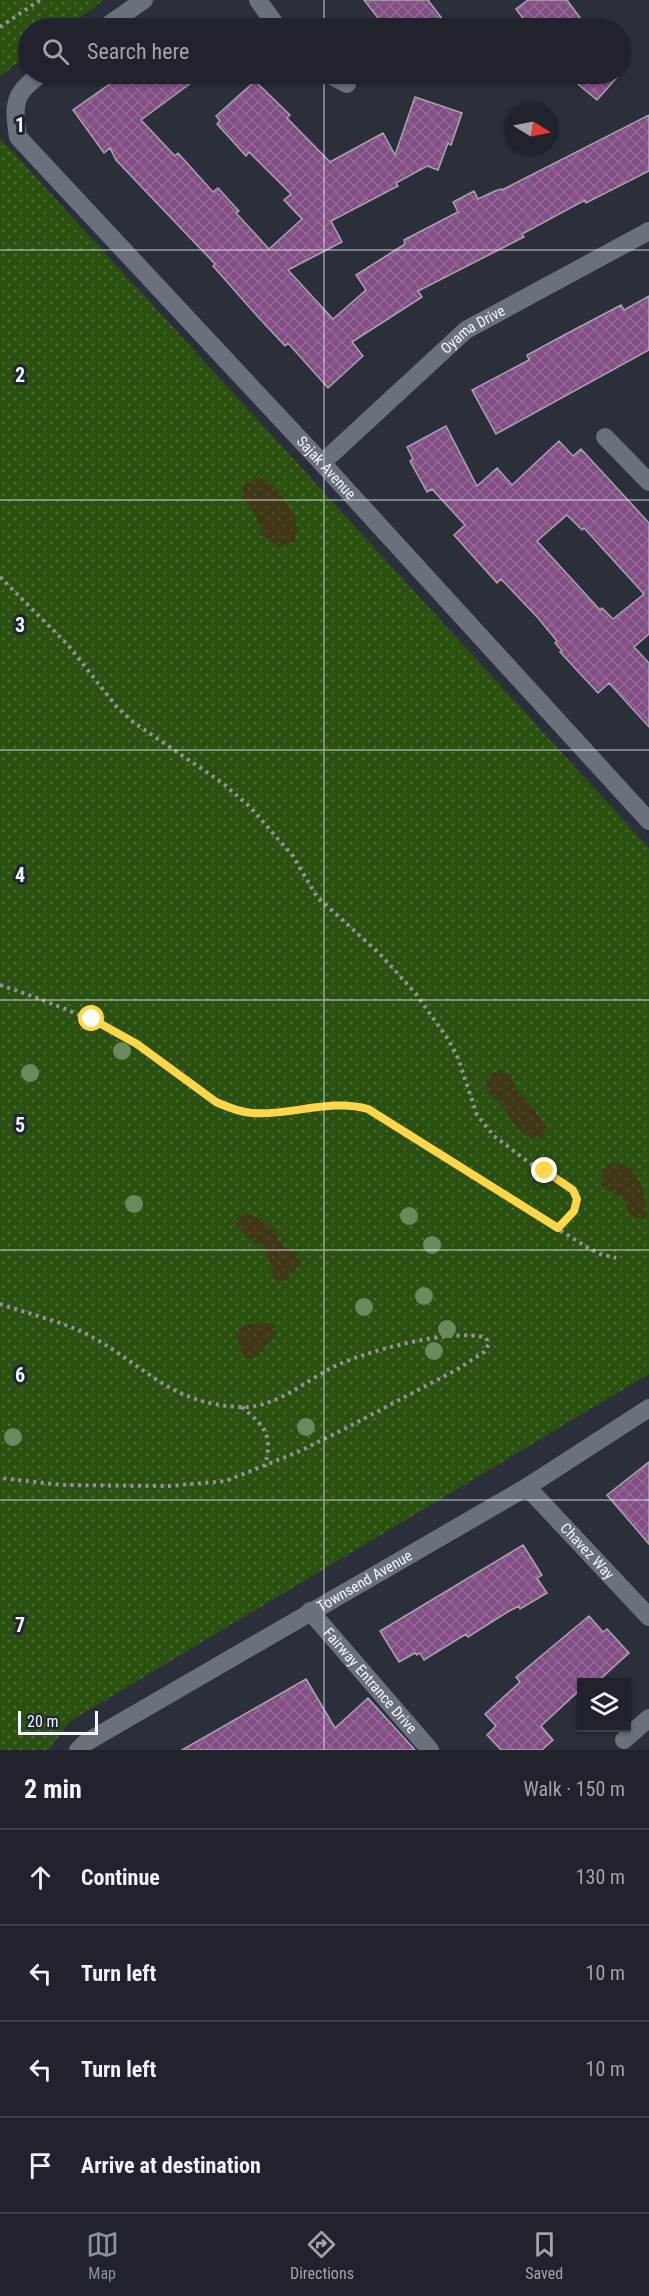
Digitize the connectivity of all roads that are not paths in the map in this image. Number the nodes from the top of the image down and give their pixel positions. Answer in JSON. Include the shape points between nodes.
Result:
{"nodes":[{"id":1,"x":144,"y":0,"type":"edge"},
{"id":2,"x":258,"y":0,"type":"edge"},
{"id":3,"x":118,"y":18,"type":"edge"},
{"id":4,"x":271,"y":18,"type":"edge"},
{"id":5,"x":27,"y":84,"type":"edge"},
{"id":6,"x":649,"y":231,"type":"edge"},
{"id":7,"x":605,"y":437,"type":"dead end"},
{"id":8,"x":322,"y":463,"type":"junction"},
{"id":9,"x":649,"y":482,"type":"edge"},
{"id":10,"x":649,"y":821,"type":"edge"},
{"id":11,"x":649,"y":1408,"type":"edge"},
{"id":12,"x":527,"y":1487,"type":"junction"},
{"id":13,"x":310,"y":1611,"type":"junction"},
{"id":14,"x":649,"y":1617,"type":"edge"},
{"id":15,"x":649,"y":1718,"type":"edge"},
{"id":16,"x":624,"y":1740,"type":"dead end"},
{"id":17,"x":78,"y":1750,"type":"edge"},
{"id":18,"x":430,"y":1750,"type":"edge"}],
"edges":[{"from":1,"to":3,"type":"street"},
{"from":2,"to":4,"type":"street"},
{"from":5,"to":8,"type":"street","name":"Sajak Avenue","via":[[14,109],[18,137]]},
{"from":6,"to":8,"type":"street","name":"Oyama Drive","via":[[466,330]]},
{"from":7,"to":9,"type":"street"},
{"from":8,"to":10,"type":"street","name":"Sajak Avenue"},
{"from":11,"to":12,"type":"street","name":"Townsend Avenue"},
{"from":12,"to":13,"type":"street","name":"Townsend Avenue"},
{"from":12,"to":14,"type":"street","name":"Chavez Way"},
{"from":13,"to":17,"type":"street","name":"Townsend Avenue"},
{"from":13,"to":18,"type":"street","name":"Fairway Entrance Drive"},
{"from":15,"to":16,"type":"street"}]}
